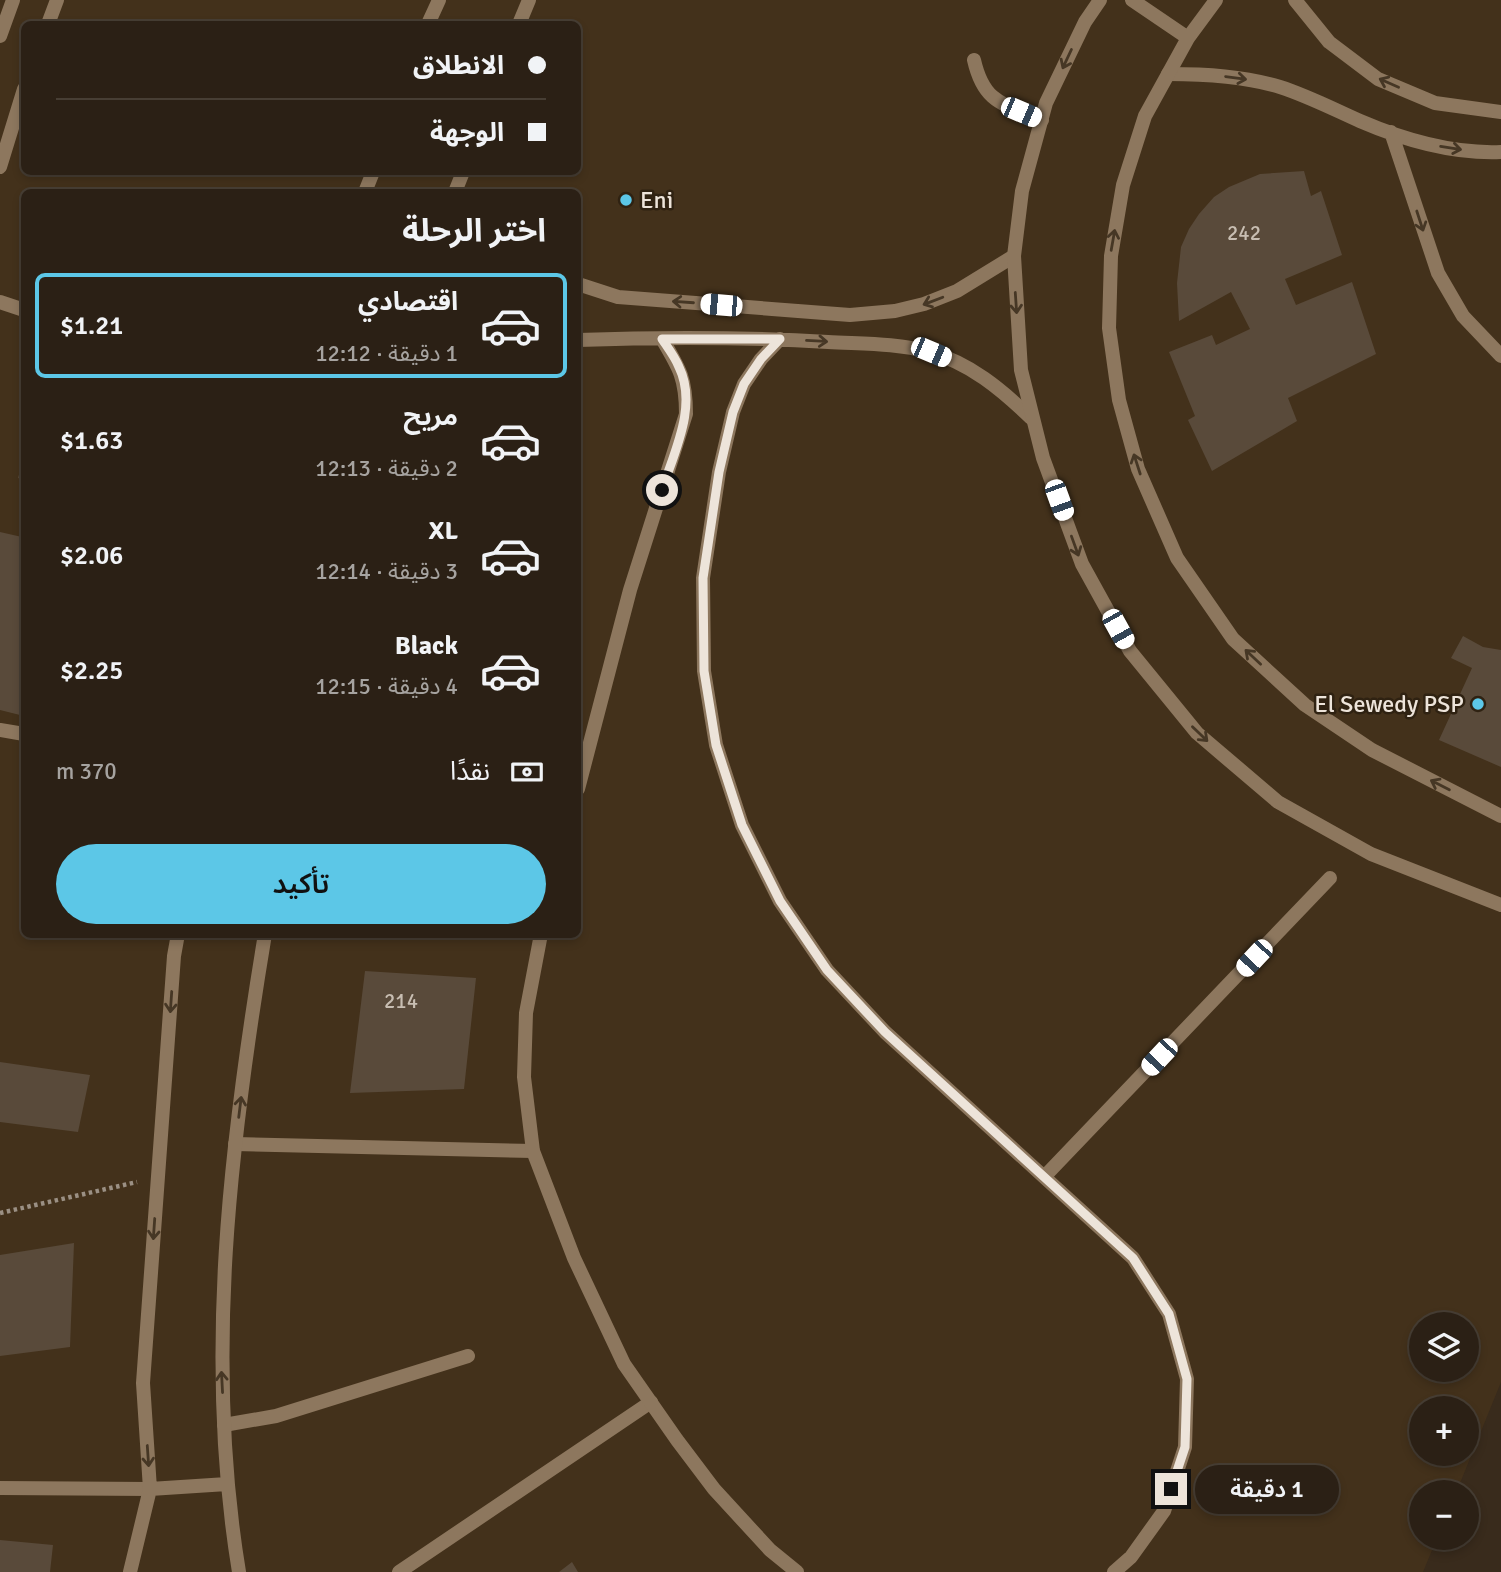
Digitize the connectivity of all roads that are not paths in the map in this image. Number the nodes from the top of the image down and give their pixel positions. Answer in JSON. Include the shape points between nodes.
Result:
{"nodes":[{"id":1,"x":13,"y":0,"type":"edge"},
{"id":2,"x":58,"y":0,"type":"edge"},
{"id":3,"x":439,"y":0,"type":"edge"},
{"id":4,"x":529,"y":0,"type":"edge"},
{"id":5,"x":1100,"y":0,"type":"edge"},
{"id":6,"x":1132,"y":0,"type":"edge"},
{"id":7,"x":1216,"y":0,"type":"edge"},
{"id":8,"x":1295,"y":0,"type":"edge"},
{"id":9,"x":49,"y":21,"type":"edge"},
{"id":10,"x":429,"y":21,"type":"edge"},
{"id":11,"x":520,"y":21,"type":"edge"},
{"id":12,"x":0,"y":36,"type":"edge"},
{"id":13,"x":1188,"y":38,"type":"junction"},
{"id":14,"x":974,"y":60,"type":"dead end"},
{"id":15,"x":1168,"y":74,"type":"junction"},
{"id":16,"x":21,"y":99,"type":"edge"},
{"id":17,"x":1501,"y":112,"type":"edge"},
{"id":18,"x":1042,"y":120,"type":"junction"},
{"id":19,"x":1391,"y":132,"type":"junction"},
{"id":20,"x":1501,"y":152,"type":"edge"},
{"id":21,"x":0,"y":167,"type":"edge"},
{"id":22,"x":1014,"y":256,"type":"junction"},
{"id":23,"x":581,"y":285,"type":"edge"},
{"id":24,"x":0,"y":302,"type":"edge"},
{"id":25,"x":21,"y":309,"type":"edge"},
{"id":26,"x":662,"y":339,"type":"junction"},
{"id":27,"x":780,"y":339,"type":"junction"},
{"id":28,"x":581,"y":340,"type":"edge"},
{"id":29,"x":1501,"y":356,"type":"edge"},
{"id":30,"x":1031,"y":418,"type":"junction"},
{"id":31,"x":0,"y":730,"type":"edge"},
{"id":32,"x":21,"y":734,"type":"edge"},
{"id":33,"x":581,"y":778,"type":"edge"},
{"id":34,"x":1501,"y":816,"type":"edge"},
{"id":35,"x":1330,"y":878,"type":"dead end"},
{"id":36,"x":1501,"y":905,"type":"edge"},
{"id":37,"x":178,"y":938,"type":"edge"},
{"id":38,"x":264,"y":938,"type":"edge"},
{"id":39,"x":540,"y":938,"type":"edge"},
{"id":40,"x":235,"y":1144,"type":"junction"},
{"id":41,"x":533,"y":1151,"type":"junction"},
{"id":42,"x":1045,"y":1176,"type":"junction"},
{"id":43,"x":468,"y":1356,"type":"dead end"},
{"id":44,"x":650,"y":1402,"type":"junction"},
{"id":45,"x":224,"y":1425,"type":"junction"},
{"id":46,"x":227,"y":1484,"type":"junction"},
{"id":47,"x":0,"y":1488,"type":"edge"},
{"id":48,"x":150,"y":1489,"type":"junction"},
{"id":49,"x":130,"y":1572,"type":"edge"},
{"id":50,"x":239,"y":1572,"type":"edge"},
{"id":51,"x":399,"y":1572,"type":"edge"},
{"id":52,"x":797,"y":1572,"type":"edge"},
{"id":53,"x":1114,"y":1572,"type":"edge"}],
"edges":[{"from":1,"to":12,"type":"street"},
{"from":2,"to":9,"type":"street"},
{"from":3,"to":10,"type":"street"},
{"from":4,"to":11,"type":"street"},
{"from":5,"to":18,"type":"street","one_way":true,"via":[[1085,22]]},
{"from":6,"to":13,"type":"street"},
{"from":7,"to":13,"type":"street"},
{"from":17,"to":8,"type":"street","one_way":true,"via":[[1435,103],[1378,79],[1329,42]]},
{"from":13,"to":15,"type":"street"},
{"from":14,"to":18,"type":"street","via":[[978,78],[991,97]]},
{"from":15,"to":19,"type":"street","one_way":true,"via":[[1242,78],[1279,87]]},
{"from":34,"to":15,"type":"street","one_way":true,"via":[[1371,750],[1305,705],[1233,639],[1177,558],[1138,469],[1119,400],[1109,328],[1111,256],[1123,185],[1145,117]]},
{"from":16,"to":21,"type":"street"},
{"from":18,"to":22,"type":"street","via":[[1023,191]]},
{"from":19,"to":20,"type":"street","one_way":true,"via":[[1420,143]]},
{"from":19,"to":29,"type":"street","one_way":true,"via":[[1438,273],[1463,316]]},
{"from":22,"to":23,"type":"street","one_way":true,"via":[[957,291],[925,304],[850,316],[618,297]]},
{"from":22,"to":30,"type":"street","one_way":true,"via":[[1021,370]]},
{"from":24,"to":25,"type":"street"},
{"from":26,"to":27,"type":"street"},
{"from":26,"to":28,"type":"street"},
{"from":26,"to":33,"type":"street","via":[[680,368],[686,414],[631,590]]},
{"from":27,"to":30,"type":"street","one_way":true,"via":[[891,345],[931,352],[1002,390]]},
{"from":27,"to":42,"type":"street","via":[[744,384],[719,472],[703,578],[704,671],[716,745],[742,825],[780,901],[827,970],[885,1032]]},
{"from":30,"to":36,"type":"street","one_way":true,"via":[[1082,564],[1130,650],[1197,733],[1278,802],[1371,854]]},
{"from":31,"to":32,"type":"street"},
{"from":35,"to":42,"type":"street"},
{"from":37,"to":48,"type":"street","one_way":true,"via":[[143,1383]]},
{"from":40,"to":38,"type":"street","one_way":true},
{"from":39,"to":41,"type":"street","via":[[526,1013],[524,1077]]},
{"from":40,"to":41,"type":"street"},
{"from":45,"to":40,"type":"street","one_way":true,"via":[[224,1269]]},
{"from":41,"to":44,"type":"street","via":[[574,1258],[624,1364]]},
{"from":42,"to":53,"type":"street","via":[[1133,1258],[1169,1314],[1187,1379],[1185,1447],[1164,1511],[1131,1557]]},
{"from":43,"to":45,"type":"street","via":[[276,1416]]},
{"from":44,"to":51,"type":"street"},
{"from":44,"to":52,"type":"street","via":[[714,1489],[770,1550]]},
{"from":45,"to":46,"type":"street"},
{"from":46,"to":48,"type":"street"},
{"from":46,"to":50,"type":"street"},
{"from":47,"to":48,"type":"street"},
{"from":48,"to":49,"type":"street"}]}
